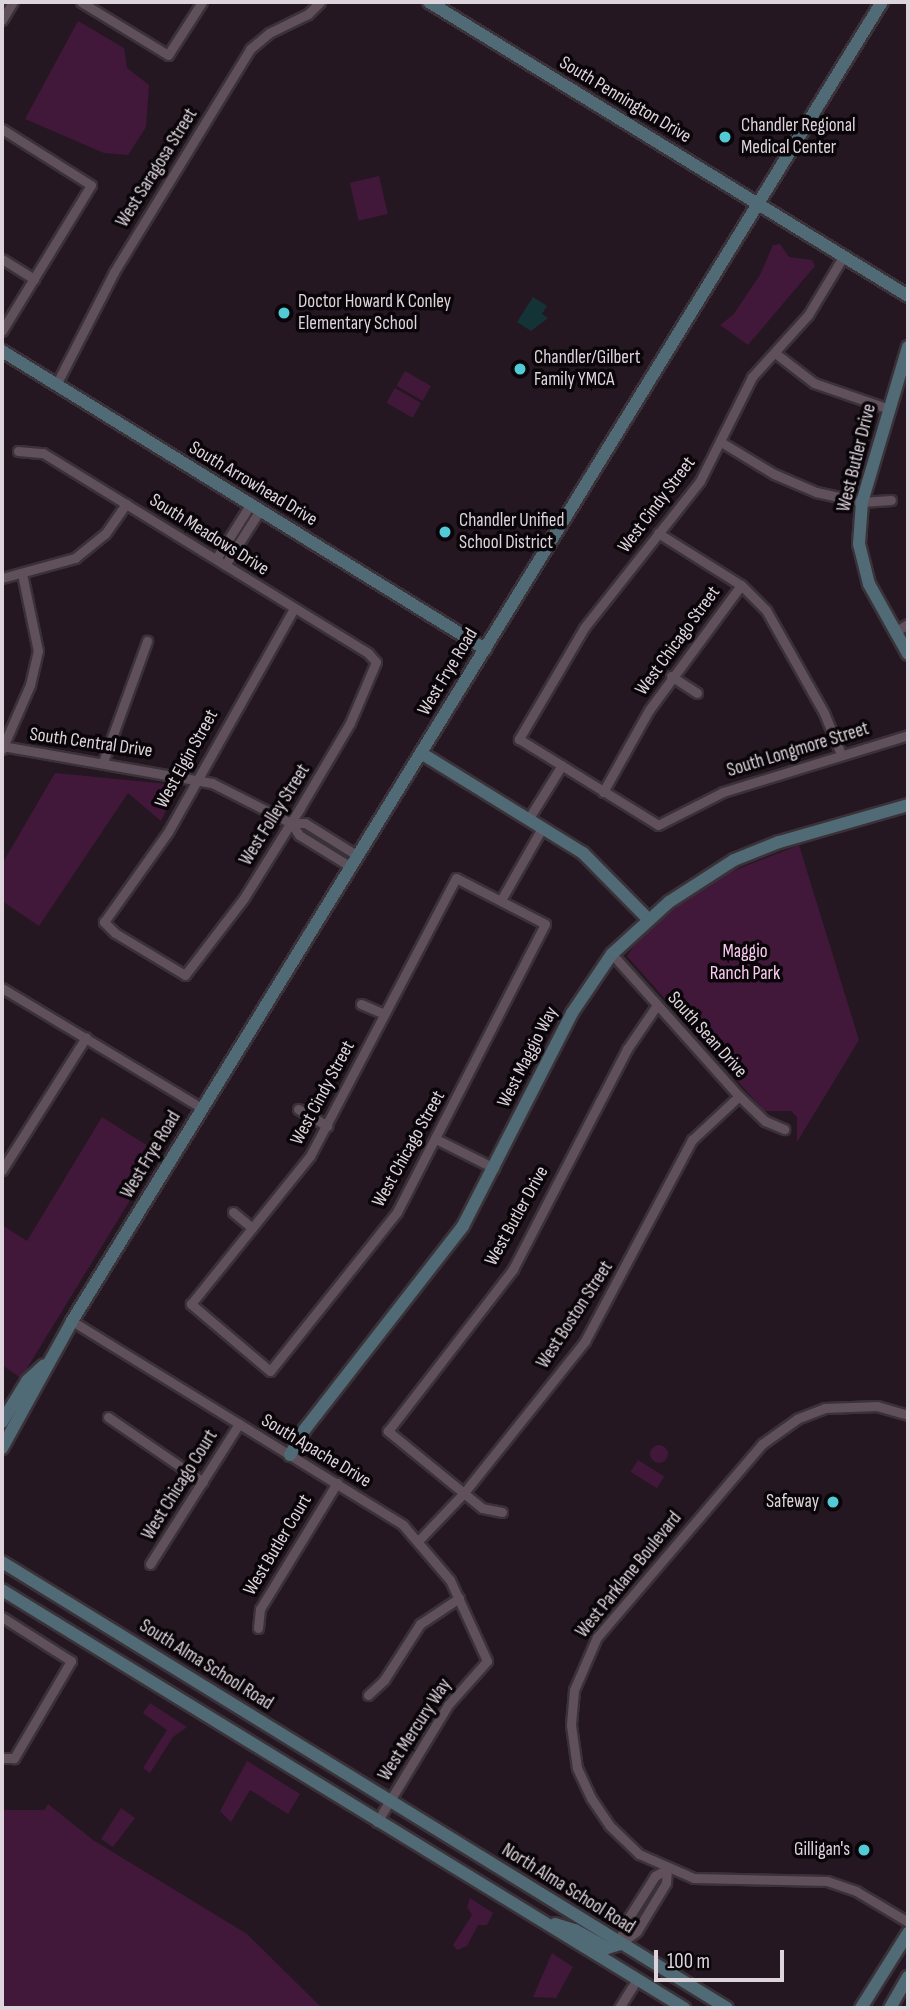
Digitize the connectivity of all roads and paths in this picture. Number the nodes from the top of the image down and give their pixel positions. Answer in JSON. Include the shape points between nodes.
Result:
{"nodes":[{"id":1,"x":13,"y":2,"type":"edge"},
{"id":2,"x":81,"y":2,"type":"edge"},
{"id":3,"x":202,"y":2,"type":"edge"},
{"id":4,"x":320,"y":2,"type":"edge"},
{"id":5,"x":429,"y":2,"type":"edge"},
{"id":6,"x":882,"y":2,"type":"edge"},
{"id":7,"x":2,"y":20,"type":"edge"},
{"id":8,"x":2,"y":129,"type":"edge"},
{"id":9,"x":758,"y":204,"type":"junction"},
{"id":10,"x":843,"y":257,"type":"junction"},
{"id":11,"x":2,"y":259,"type":"edge"},
{"id":12,"x":34,"y":279,"type":"junction"},
{"id":13,"x":908,"y":296,"type":"edge"},
{"id":14,"x":2,"y":331,"type":"edge"},
{"id":15,"x":908,"y":347,"type":"edge"},
{"id":16,"x":2,"y":351,"type":"edge"},
{"id":17,"x":775,"y":353,"type":"junction"},
{"id":18,"x":57,"y":383,"type":"junction"},
{"id":19,"x":888,"y":409,"type":"junction"},
{"id":20,"x":721,"y":442,"type":"junction"},
{"id":21,"x":18,"y":451,"type":"dead end"},
{"id":22,"x":891,"y":500,"type":"dead end"},
{"id":23,"x":862,"y":502,"type":"junction"},
{"id":24,"x":126,"y":504,"type":"junction"},
{"id":25,"x":255,"y":507,"type":"junction"},
{"id":26,"x":658,"y":533,"type":"junction"},
{"id":27,"x":216,"y":559,"type":"junction"},
{"id":28,"x":225,"y":565,"type":"junction"},
{"id":29,"x":22,"y":574,"type":"junction"},
{"id":30,"x":2,"y":578,"type":"edge"},
{"id":31,"x":741,"y":585,"type":"junction"},
{"id":32,"x":294,"y":608,"type":"junction"},
{"id":33,"x":908,"y":624,"type":"edge"},
{"id":34,"x":896,"y":631,"type":"junction"},
{"id":35,"x":147,"y":641,"type":"dead end"},
{"id":36,"x":485,"y":649,"type":"junction"},
{"id":37,"x":908,"y":654,"type":"edge"},
{"id":38,"x":376,"y":662,"type":"joint"},
{"id":39,"x":671,"y":676,"type":"junction"},
{"id":40,"x":697,"y":693,"type":"dead end"},
{"id":41,"x":908,"y":735,"type":"edge"},
{"id":42,"x":519,"y":739,"type":"joint"},
{"id":43,"x":2,"y":747,"type":"edge"},
{"id":44,"x":421,"y":753,"type":"junction"},
{"id":45,"x":841,"y":754,"type":"junction"},
{"id":46,"x":103,"y":762,"type":"junction"},
{"id":47,"x":562,"y":765,"type":"junction"},
{"id":48,"x":197,"y":779,"type":"junction"},
{"id":49,"x":603,"y":792,"type":"junction"},
{"id":50,"x":908,"y":804,"type":"edge"},
{"id":51,"x":529,"y":818,"type":"junction"},
{"id":52,"x":291,"y":822,"type":"junction"},
{"id":53,"x":542,"y":828,"type":"junction"},
{"id":54,"x":358,"y":856,"type":"junction"},
{"id":55,"x":351,"y":867,"type":"junction"},
{"id":56,"x":501,"y":900,"type":"junction"},
{"id":57,"x":648,"y":919,"type":"junction"},
{"id":58,"x":612,"y":954,"type":"junction"},
{"id":59,"x":185,"y":975,"type":"joint"},
{"id":60,"x":2,"y":988,"type":"edge"},
{"id":61,"x":361,"y":1004,"type":"dead end"},
{"id":62,"x":657,"y":1005,"type":"junction"},
{"id":63,"x":384,"y":1014,"type":"junction"},
{"id":64,"x":86,"y":1037,"type":"junction"},
{"id":65,"x":739,"y":1096,"type":"junction"},
{"id":66,"x":202,"y":1108,"type":"junction"},
{"id":67,"x":298,"y":1109,"type":"dead end"},
{"id":68,"x":328,"y":1126,"type":"junction"},
{"id":69,"x":784,"y":1129,"type":"dead end"},
{"id":70,"x":436,"y":1139,"type":"junction"},
{"id":71,"x":494,"y":1168,"type":"junction"},
{"id":72,"x":2,"y":1170,"type":"edge"},
{"id":73,"x":233,"y":1212,"type":"dead end"},
{"id":74,"x":252,"y":1228,"type":"junction"},
{"id":75,"x":191,"y":1304,"type":"joint"},
{"id":76,"x":72,"y":1321,"type":"junction"},
{"id":77,"x":47,"y":1363,"type":"junction"},
{"id":78,"x":908,"y":1415,"type":"edge"},
{"id":79,"x":107,"y":1417,"type":"dead end"},
{"id":80,"x":2,"y":1422,"type":"edge"},
{"id":81,"x":239,"y":1424,"type":"junction"},
{"id":82,"x":2,"y":1448,"type":"edge"},
{"id":83,"x":290,"y":1455,"type":"junction"},
{"id":84,"x":203,"y":1482,"type":"junction"},
{"id":85,"x":337,"y":1483,"type":"junction"},
{"id":86,"x":463,"y":1494,"type":"junction"},
{"id":87,"x":502,"y":1512,"type":"dead end"},
{"id":88,"x":419,"y":1540,"type":"junction"},
{"id":89,"x":2,"y":1562,"type":"edge"},
{"id":90,"x":150,"y":1564,"type":"dead end"},
{"id":91,"x":2,"y":1590,"type":"edge"},
{"id":92,"x":459,"y":1598,"type":"junction"},
{"id":93,"x":2,"y":1618,"type":"edge"},
{"id":94,"x":258,"y":1628,"type":"dead end"},
{"id":95,"x":487,"y":1661,"type":"joint"},
{"id":96,"x":368,"y":1695,"type":"dead end"},
{"id":97,"x":2,"y":1758,"type":"edge"},
{"id":98,"x":390,"y":1801,"type":"junction"},
{"id":99,"x":377,"y":1822,"type":"junction"},
{"id":100,"x":667,"y":1869,"type":"junction"},
{"id":101,"x":541,"y":1921,"type":"junction"},
{"id":102,"x":908,"y":1922,"type":"edge"},
{"id":103,"x":908,"y":1933,"type":"edge"},
{"id":104,"x":620,"y":1944,"type":"junction"},
{"id":105,"x":908,"y":1978,"type":"edge"},
{"id":106,"x":637,"y":1979,"type":"junction"},
{"id":107,"x":618,"y":2008,"type":"edge"},
{"id":108,"x":684,"y":2008,"type":"edge"},
{"id":109,"x":727,"y":2008,"type":"edge"},
{"id":110,"x":861,"y":2008,"type":"edge"},
{"id":111,"x":890,"y":2008,"type":"edge"}],
"edges":[{"from":1,"to":7,"type":"street"},
{"from":2,"to":3,"type":"street","via":[[169,55]]},
{"from":4,"to":18,"type":"street","name":"West Saragosa Street","via":[[250,49],[114,272]]},
{"from":5,"to":9,"type":"street","name":"South Pennington Drive"},
{"from":6,"to":9,"type":"street","name":"West Frye Road"},
{"from":8,"to":12,"type":"street","via":[[91,185]]},
{"from":9,"to":10,"type":"street","name":"South Pennington Drive"},
{"from":9,"to":36,"type":"street","name":"West Frye Road"},
{"from":10,"to":13,"type":"street","name":"South Pennington Drive"},
{"from":10,"to":17,"type":"street","name":"West Cindy Street","via":[[808,315]]},
{"from":11,"to":12,"type":"street"},
{"from":12,"to":14,"type":"street"},
{"from":15,"to":19,"type":"street","name":"West Butler Drive"},
{"from":16,"to":18,"type":"street","name":"South Arrowhead Drive"},
{"from":17,"to":19,"type":"street","via":[[814,383]]},
{"from":17,"to":20,"type":"street","name":"West Cindy Street","via":[[752,377]]},
{"from":18,"to":25,"type":"street","name":"South Arrowhead Drive"},
{"from":19,"to":23,"type":"street","name":"West Butler Drive"},
{"from":20,"to":23,"type":"street","via":[[774,474],[816,492]]},
{"from":20,"to":26,"type":"street","name":"West Cindy Street","via":[[701,481]]},
{"from":21,"to":24,"type":"street","name":"South Meadows Drive","via":[[43,453]]},
{"from":22,"to":23,"type":"street"},
{"from":23,"to":34,"type":"street","name":"West Butler Drive","via":[[862,558],[869,584]]},
{"from":24,"to":27,"type":"street","name":"South Meadows Drive"},
{"from":24,"to":29,"type":"street","via":[[105,534],[75,558]]},
{"from":25,"to":27,"type":"street"},
{"from":25,"to":28,"type":"street"},
{"from":25,"to":36,"type":"street","name":"South Arrowhead Drive"},
{"from":26,"to":31,"type":"street"},
{"from":26,"to":42,"type":"street","name":"West Cindy Street","via":[[584,628]]},
{"from":27,"to":28,"type":"street","name":"South Meadows Drive"},
{"from":28,"to":32,"type":"street","name":"South Meadows Drive"},
{"from":29,"to":30,"type":"street"},
{"from":29,"to":43,"type":"street","via":[[38,650],[30,685]]},
{"from":31,"to":39,"type":"street","name":"West Chicago Street"},
{"from":31,"to":45,"type":"street","via":[[766,610],[824,713]]},
{"from":32,"to":38,"type":"street","name":"South Meadows Drive"},
{"from":32,"to":48,"type":"street","name":"West Elgin Street"},
{"from":33,"to":34,"type":"street"},
{"from":34,"to":37,"type":"street","name":"West Butler Drive"},
{"from":35,"to":46,"type":"street"},
{"from":36,"to":44,"type":"street","name":"West Frye Road"},
{"from":38,"to":52,"type":"street","name":"West Folley Street","via":[[350,723]]},
{"from":39,"to":40,"type":"street"},
{"from":39,"to":49,"type":"street","name":"West Chicago Street"},
{"from":41,"to":45,"type":"street","name":"South Longmore Street"},
{"from":42,"to":47,"type":"street","name":"South Longmore Street"},
{"from":43,"to":46,"type":"street","name":"South Central Drive"},
{"from":44,"to":51,"type":"street"},
{"from":44,"to":54,"type":"street","name":"West Frye Road"},
{"from":45,"to":49,"type":"street","name":"South Longmore Street","via":[[723,792],[658,825]]},
{"from":46,"to":48,"type":"street","name":"South Central Drive"},
{"from":47,"to":49,"type":"street","name":"South Longmore Street"},
{"from":47,"to":51,"type":"street"},
{"from":48,"to":52,"type":"street","name":"South Central Drive"},
{"from":48,"to":59,"type":"street","name":"West Elgin Street","via":[[168,832],[104,922]]},
{"from":50,"to":57,"type":"street","name":"West Maggio Way","via":[[734,860]]},
{"from":51,"to":53,"type":"street"},
{"from":52,"to":54,"type":"street","name":"South Central Drive","via":[[305,823]]},
{"from":52,"to":55,"type":"street","name":"South Central Drive","via":[[299,835]]},
{"from":52,"to":59,"type":"street","name":"West Folley Street","via":[[244,898]]},
{"from":53,"to":56,"type":"street"},
{"from":53,"to":57,"type":"street","via":[[583,853]]},
{"from":54,"to":55,"type":"street","name":"West Frye Road"},
{"from":55,"to":66,"type":"street","name":"West Frye Road"},
{"from":56,"to":63,"type":"street","name":"West Cindy Street","via":[[456,878]]},
{"from":56,"to":70,"type":"street","name":"West Chicago Street","via":[[545,924]]},
{"from":57,"to":58,"type":"street","name":"West Maggio Way"},
{"from":58,"to":62,"type":"street","name":"South Sean Drive"},
{"from":58,"to":71,"type":"street","name":"West Maggio Way","via":[[572,1013]]},
{"from":60,"to":64,"type":"street"},
{"from":61,"to":63,"type":"street"},
{"from":62,"to":65,"type":"street","name":"South Sean Drive"},
{"from":62,"to":86,"type":"street","name":"West Butler Drive","via":[[627,1049],[513,1269],[388,1431]]},
{"from":63,"to":68,"type":"street","name":"West Cindy Street"},
{"from":64,"to":66,"type":"street"},
{"from":64,"to":72,"type":"street"},
{"from":65,"to":69,"type":"street","name":"South Sean Drive","via":[[765,1121]]},
{"from":65,"to":86,"type":"street","name":"West Boston Street","via":[[692,1140],[585,1340]]},
{"from":66,"to":76,"type":"street","name":"West Frye Road"},
{"from":67,"to":68,"type":"street"},
{"from":68,"to":74,"type":"street","name":"West Cindy Street"},
{"from":70,"to":71,"type":"street"},
{"from":70,"to":75,"type":"street","name":"West Chicago Street","via":[[397,1212],[270,1371]]},
{"from":71,"to":83,"type":"street","name":"West Maggio Way","via":[[444,1255],[324,1404]]},
{"from":73,"to":74,"type":"street"},
{"from":74,"to":75,"type":"street","name":"West Cindy Street"},
{"from":76,"to":77,"type":"street","name":"West Frye Road"},
{"from":76,"to":81,"type":"street","name":"South Apache Drive"},
{"from":77,"to":80,"type":"street","name":"West Frye Road","via":[[27,1381]]},
{"from":77,"to":82,"type":"street","name":"West Frye Road"},
{"from":78,"to":100,"type":"street","name":"West Parklane Boulevard","via":[[877,1406],[840,1405],[803,1416],[778,1431],[615,1614],[588,1653],[571,1708],[577,1768],[609,1825],[639,1854]]},
{"from":79,"to":84,"type":"street"},
{"from":81,"to":83,"type":"street","name":"South Apache Drive"},
{"from":81,"to":84,"type":"street","name":"West Chicago Court"},
{"from":83,"to":85,"type":"street","name":"South Apache Drive"},
{"from":84,"to":90,"type":"street","name":"West Chicago Court"},
{"from":85,"to":88,"type":"street","name":"South Apache Drive"},
{"from":85,"to":94,"type":"street","name":"West Butler Court","via":[[260,1609]]},
{"from":86,"to":87,"type":"street","via":[[482,1508]]},
{"from":86,"to":88,"type":"street","name":"West Boston Street"},
{"from":88,"to":92,"type":"street","name":"South Apache Drive"},
{"from":89,"to":98,"type":"street","name":"South Alma School Road"},
{"from":91,"to":99,"type":"street"},
{"from":92,"to":95,"type":"street","name":"South Apache Drive"},
{"from":92,"to":96,"type":"street","via":[[419,1623],[384,1680]]},
{"from":93,"to":97,"type":"street","via":[[71,1661],[14,1758]]},
{"from":95,"to":98,"type":"street","name":"West Mercury Way","via":[[448,1705]]},
{"from":98,"to":99,"type":"street","name":"West Mercury Way"},
{"from":98,"to":104,"type":"street","name":"North Alma School Road"},
{"from":99,"to":101,"type":"street"},
{"from":100,"to":102,"type":"street","name":"West Parklane Boulevard","via":[[736,1881],[827,1881],[856,1891]]},
{"from":100,"to":104,"type":"street","via":[[666,1883],[637,1931]]},
{"from":101,"to":104,"type":"street","via":[[575,1930],[607,1948]]},
{"from":101,"to":106,"type":"street"},
{"from":103,"to":110,"type":"street"},
{"from":104,"to":109,"type":"street","name":"North Alma School Road"},
{"from":105,"to":111,"type":"street"},
{"from":106,"to":107,"type":"street"},
{"from":106,"to":108,"type":"street"}]}
